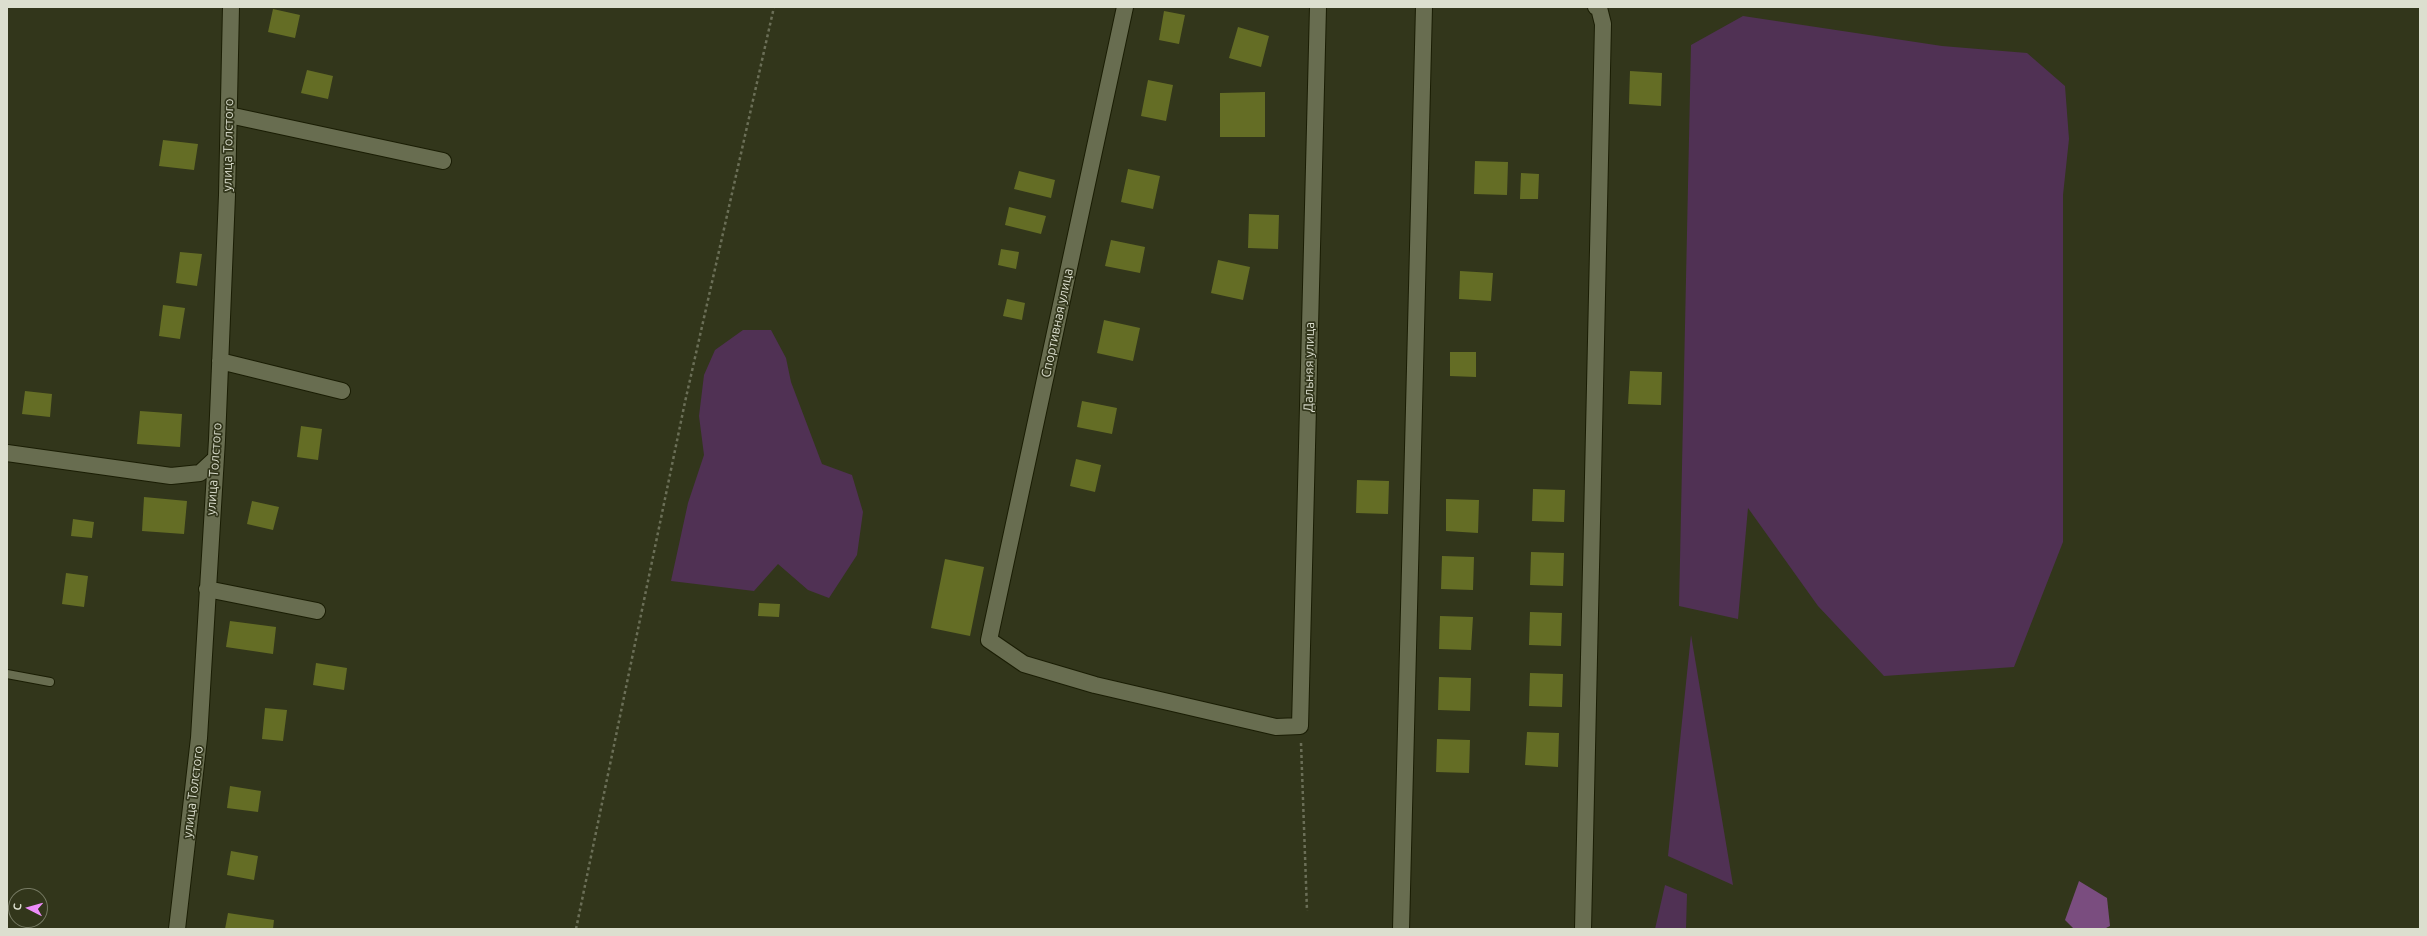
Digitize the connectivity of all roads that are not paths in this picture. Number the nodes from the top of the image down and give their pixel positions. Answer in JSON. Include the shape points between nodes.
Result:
{"nodes":[{"id":1,"x":231,"y":7,"type":"edge"},
{"id":2,"x":1126,"y":7,"type":"edge"},
{"id":3,"x":1318,"y":7,"type":"edge"},
{"id":4,"x":1424,"y":7,"type":"edge"},
{"id":5,"x":1596,"y":7,"type":"edge"},
{"id":6,"x":229,"y":115,"type":"junction"},
{"id":7,"x":443,"y":161,"type":"dead end"},
{"id":8,"x":220,"y":361,"type":"junction"},
{"id":9,"x":342,"y":391,"type":"dead end"},
{"id":10,"x":7,"y":453,"type":"edge"},
{"id":11,"x":214,"y":460,"type":"junction"},
{"id":12,"x":207,"y":589,"type":"junction"},
{"id":13,"x":317,"y":611,"type":"dead end"},
{"id":14,"x":7,"y":674,"type":"edge"},
{"id":15,"x":50,"y":682,"type":"dead end"},
{"id":16,"x":1300,"y":726,"type":"joint"},
{"id":17,"x":177,"y":929,"type":"edge"},
{"id":18,"x":1401,"y":929,"type":"edge"},
{"id":19,"x":1582,"y":929,"type":"edge"}],
"edges":[{"from":1,"to":6,"type":"street","name":"улица Толстого"},
{"from":2,"to":16,"type":"street","name":"Спортивная улица","via":[[989,640],[1024,664],[1095,685],[1276,727]]},
{"from":3,"to":16,"type":"street","name":"Дальняя улица"},
{"from":4,"to":18,"type":"street"},
{"from":5,"to":19,"type":"street","via":[[1599,8],[1603,24]]},
{"from":6,"to":7,"type":"street"},
{"from":6,"to":8,"type":"street","name":"улица Толстого"},
{"from":8,"to":9,"type":"street"},
{"from":8,"to":11,"type":"street","name":"улица Толстого"},
{"from":10,"to":11,"type":"street","via":[[171,476],[200,473]]},
{"from":11,"to":12,"type":"street","name":"улица Толстого"},
{"from":12,"to":13,"type":"street"},
{"from":12,"to":17,"type":"street","name":"улица Толстого","via":[[199,738]]},
{"from":14,"to":15,"type":"lane"}]}
